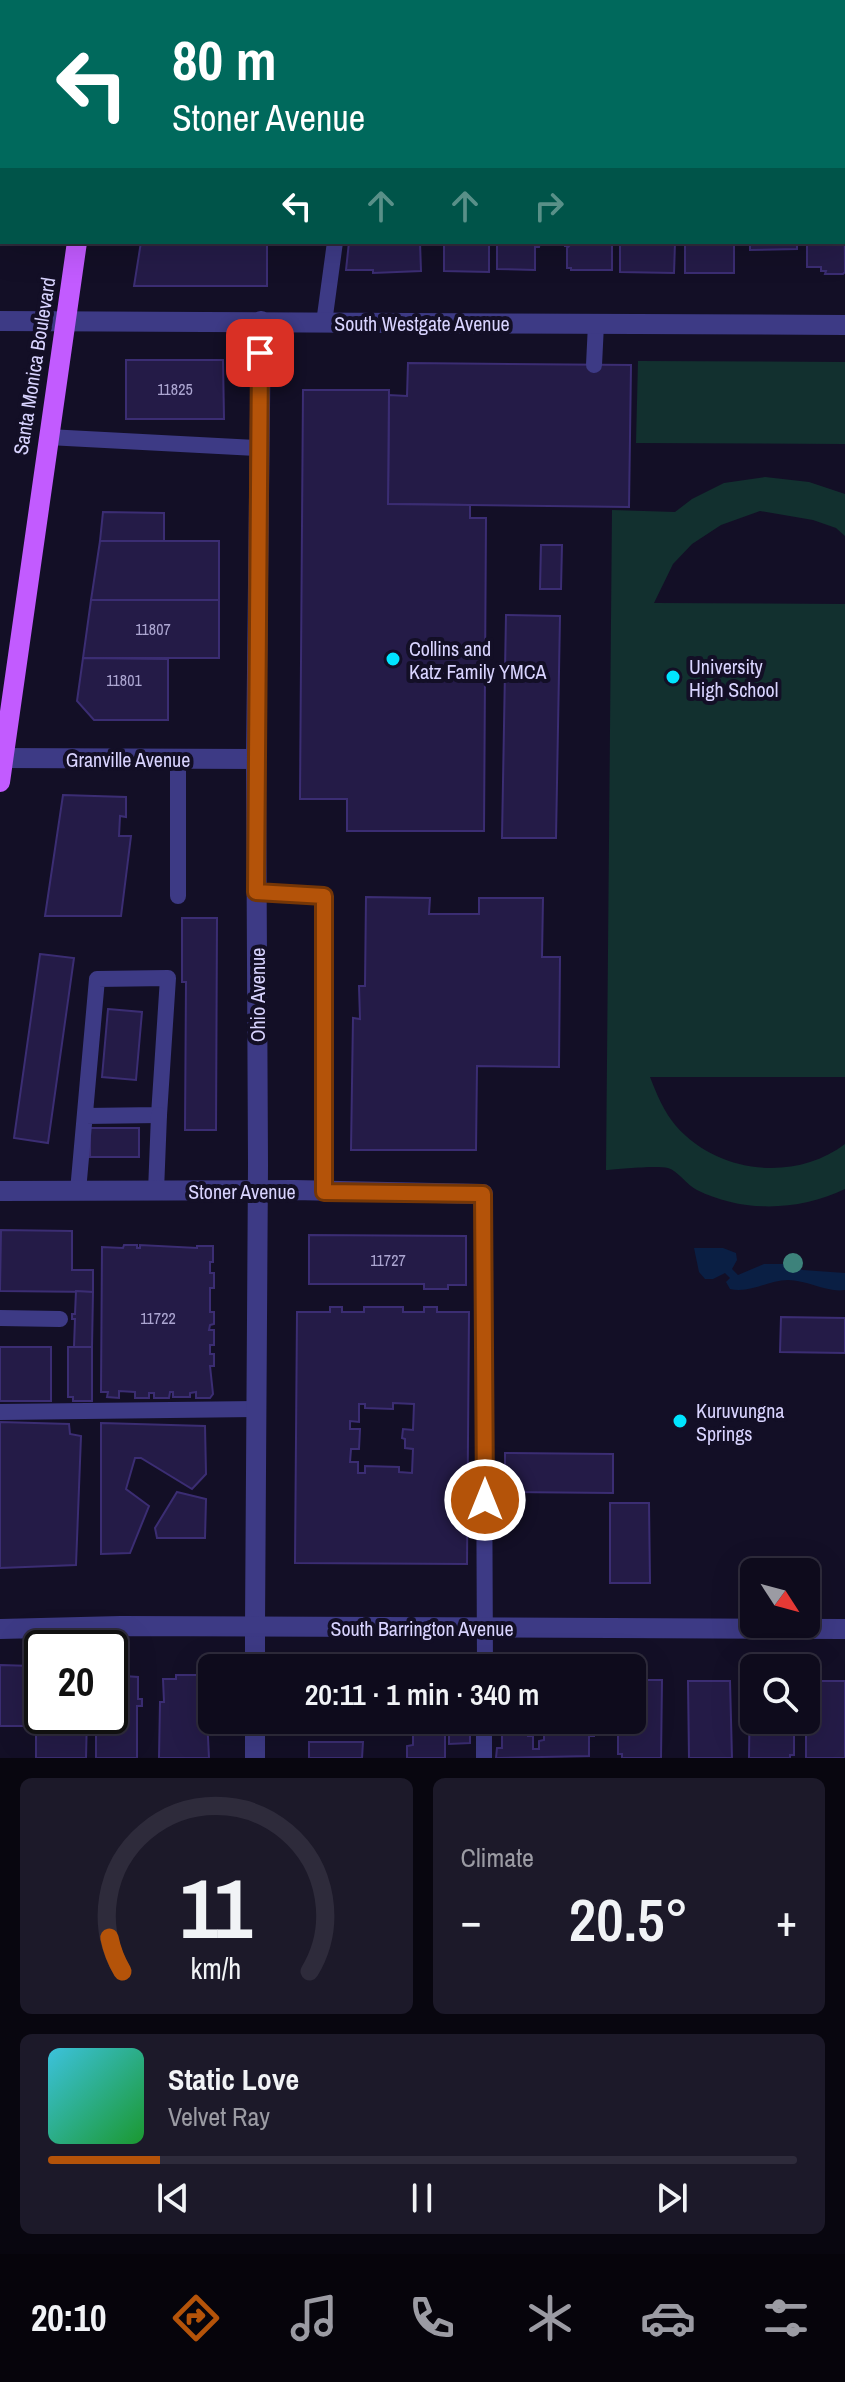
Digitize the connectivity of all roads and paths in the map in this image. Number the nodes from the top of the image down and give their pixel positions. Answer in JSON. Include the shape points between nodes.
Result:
{"nodes":[{"id":1,"x":77,"y":244,"type":"edge"},
{"id":2,"x":335,"y":244,"type":"edge"},
{"id":3,"x":0,"y":321,"type":"edge"},
{"id":4,"x":261,"y":321,"type":"junction"},
{"id":5,"x":66,"y":322,"type":"junction"},
{"id":6,"x":324,"y":323,"type":"junction"},
{"id":7,"x":596,"y":324,"type":"junction"},
{"id":8,"x":845,"y":325,"type":"edge"},
{"id":9,"x":594,"y":365,"type":"dead end"},
{"id":10,"x":48,"y":437,"type":"junction"},
{"id":11,"x":258,"y":448,"type":"junction"},
{"id":12,"x":2,"y":758,"type":"edge"},
{"id":13,"x":178,"y":759,"type":"junction"},
{"id":14,"x":256,"y":759,"type":"junction"},
{"id":15,"x":0,"y":782,"type":"edge"},
{"id":16,"x":256,"y":892,"type":"junction"},
{"id":17,"x":178,"y":896,"type":"dead end"},
{"id":18,"x":159,"y":1115,"type":"junction"},
{"id":19,"x":85,"y":1116,"type":"junction"},
{"id":20,"x":0,"y":1191,"type":"edge"},
{"id":21,"x":78,"y":1191,"type":"junction"},
{"id":22,"x":156,"y":1191,"type":"junction"},
{"id":23,"x":257,"y":1191,"type":"junction"},
{"id":24,"x":324,"y":1192,"type":"junction"},
{"id":25,"x":483,"y":1194,"type":"joint"},
{"id":26,"x":0,"y":1318,"type":"edge"},
{"id":27,"x":60,"y":1319,"type":"dead end"},
{"id":28,"x":256,"y":1409,"type":"junction"},
{"id":29,"x":0,"y":1412,"type":"edge"},
{"id":30,"x":255,"y":1626,"type":"junction"},
{"id":31,"x":486,"y":1628,"type":"junction"},
{"id":32,"x":0,"y":1629,"type":"edge"},
{"id":33,"x":845,"y":1629,"type":"edge"},
{"id":34,"x":255,"y":1654,"type":"edge"},
{"id":35,"x":485,"y":1654,"type":"edge"},
{"id":36,"x":255,"y":1734,"type":"edge"},
{"id":37,"x":484,"y":1734,"type":"edge"},
{"id":38,"x":255,"y":1758,"type":"edge"},
{"id":39,"x":484,"y":1758,"type":"edge"}],
"edges":[{"from":1,"to":5,"type":"main road","name":"Santa Monica Boulevard"},
{"from":2,"to":6,"type":"lane"},
{"from":3,"to":5,"type":"street","name":"South Westgate Avenue"},
{"from":4,"to":5,"type":"street","name":"South Westgate Avenue"},
{"from":4,"to":6,"type":"street","name":"South Westgate Avenue"},
{"from":4,"to":11,"type":"street","name":"Ohio Avenue"},
{"from":5,"to":10,"type":"main road","name":"Santa Monica Boulevard"},
{"from":6,"to":7,"type":"street","name":"South Westgate Avenue"},
{"from":7,"to":8,"type":"street","name":"South Westgate Avenue"},
{"from":7,"to":9,"type":"lane"},
{"from":10,"to":11,"type":"lane"},
{"from":10,"to":12,"type":"main road","name":"Santa Monica Boulevard"},
{"from":11,"to":14,"type":"street","name":"Ohio Avenue"},
{"from":12,"to":13,"type":"street","name":"Granville Avenue"},
{"from":12,"to":15,"type":"main road","name":"Santa Monica Boulevard"},
{"from":13,"to":14,"type":"street","name":"Granville Avenue"},
{"from":13,"to":17,"type":"lane"},
{"from":14,"to":16,"type":"street","name":"Ohio Avenue"},
{"from":16,"to":23,"type":"street","name":"Ohio Avenue"},
{"from":16,"to":24,"type":"lane","via":[[324,896]]},
{"from":18,"to":19,"type":"lane"},
{"from":18,"to":19,"type":"lane","via":[[168,978],[97,979]]},
{"from":18,"to":22,"type":"lane"},
{"from":19,"to":21,"type":"lane"},
{"from":20,"to":21,"type":"street","name":"Stoner Avenue"},
{"from":21,"to":22,"type":"street","name":"Stoner Avenue"},
{"from":22,"to":23,"type":"street","name":"Stoner Avenue"},
{"from":23,"to":24,"type":"street","name":"Stoner Avenue"},
{"from":23,"to":28,"type":"street","name":"Ohio Avenue"},
{"from":24,"to":25,"type":"street","name":"Stoner Avenue"},
{"from":25,"to":31,"type":"lane"},
{"from":26,"to":27,"type":"lane"},
{"from":28,"to":29,"type":"lane"},
{"from":28,"to":30,"type":"street","name":"Ohio Avenue"},
{"from":30,"to":31,"type":"street","name":"South Barrington Avenue"},
{"from":30,"to":32,"type":"street","name":"South Barrington Avenue"},
{"from":30,"to":34,"type":"street","name":"Ohio Avenue"},
{"from":31,"to":33,"type":"street","name":"South Barrington Avenue"},
{"from":31,"to":35,"type":"lane"},
{"from":36,"to":38,"type":"street"},
{"from":37,"to":39,"type":"lane"}]}
